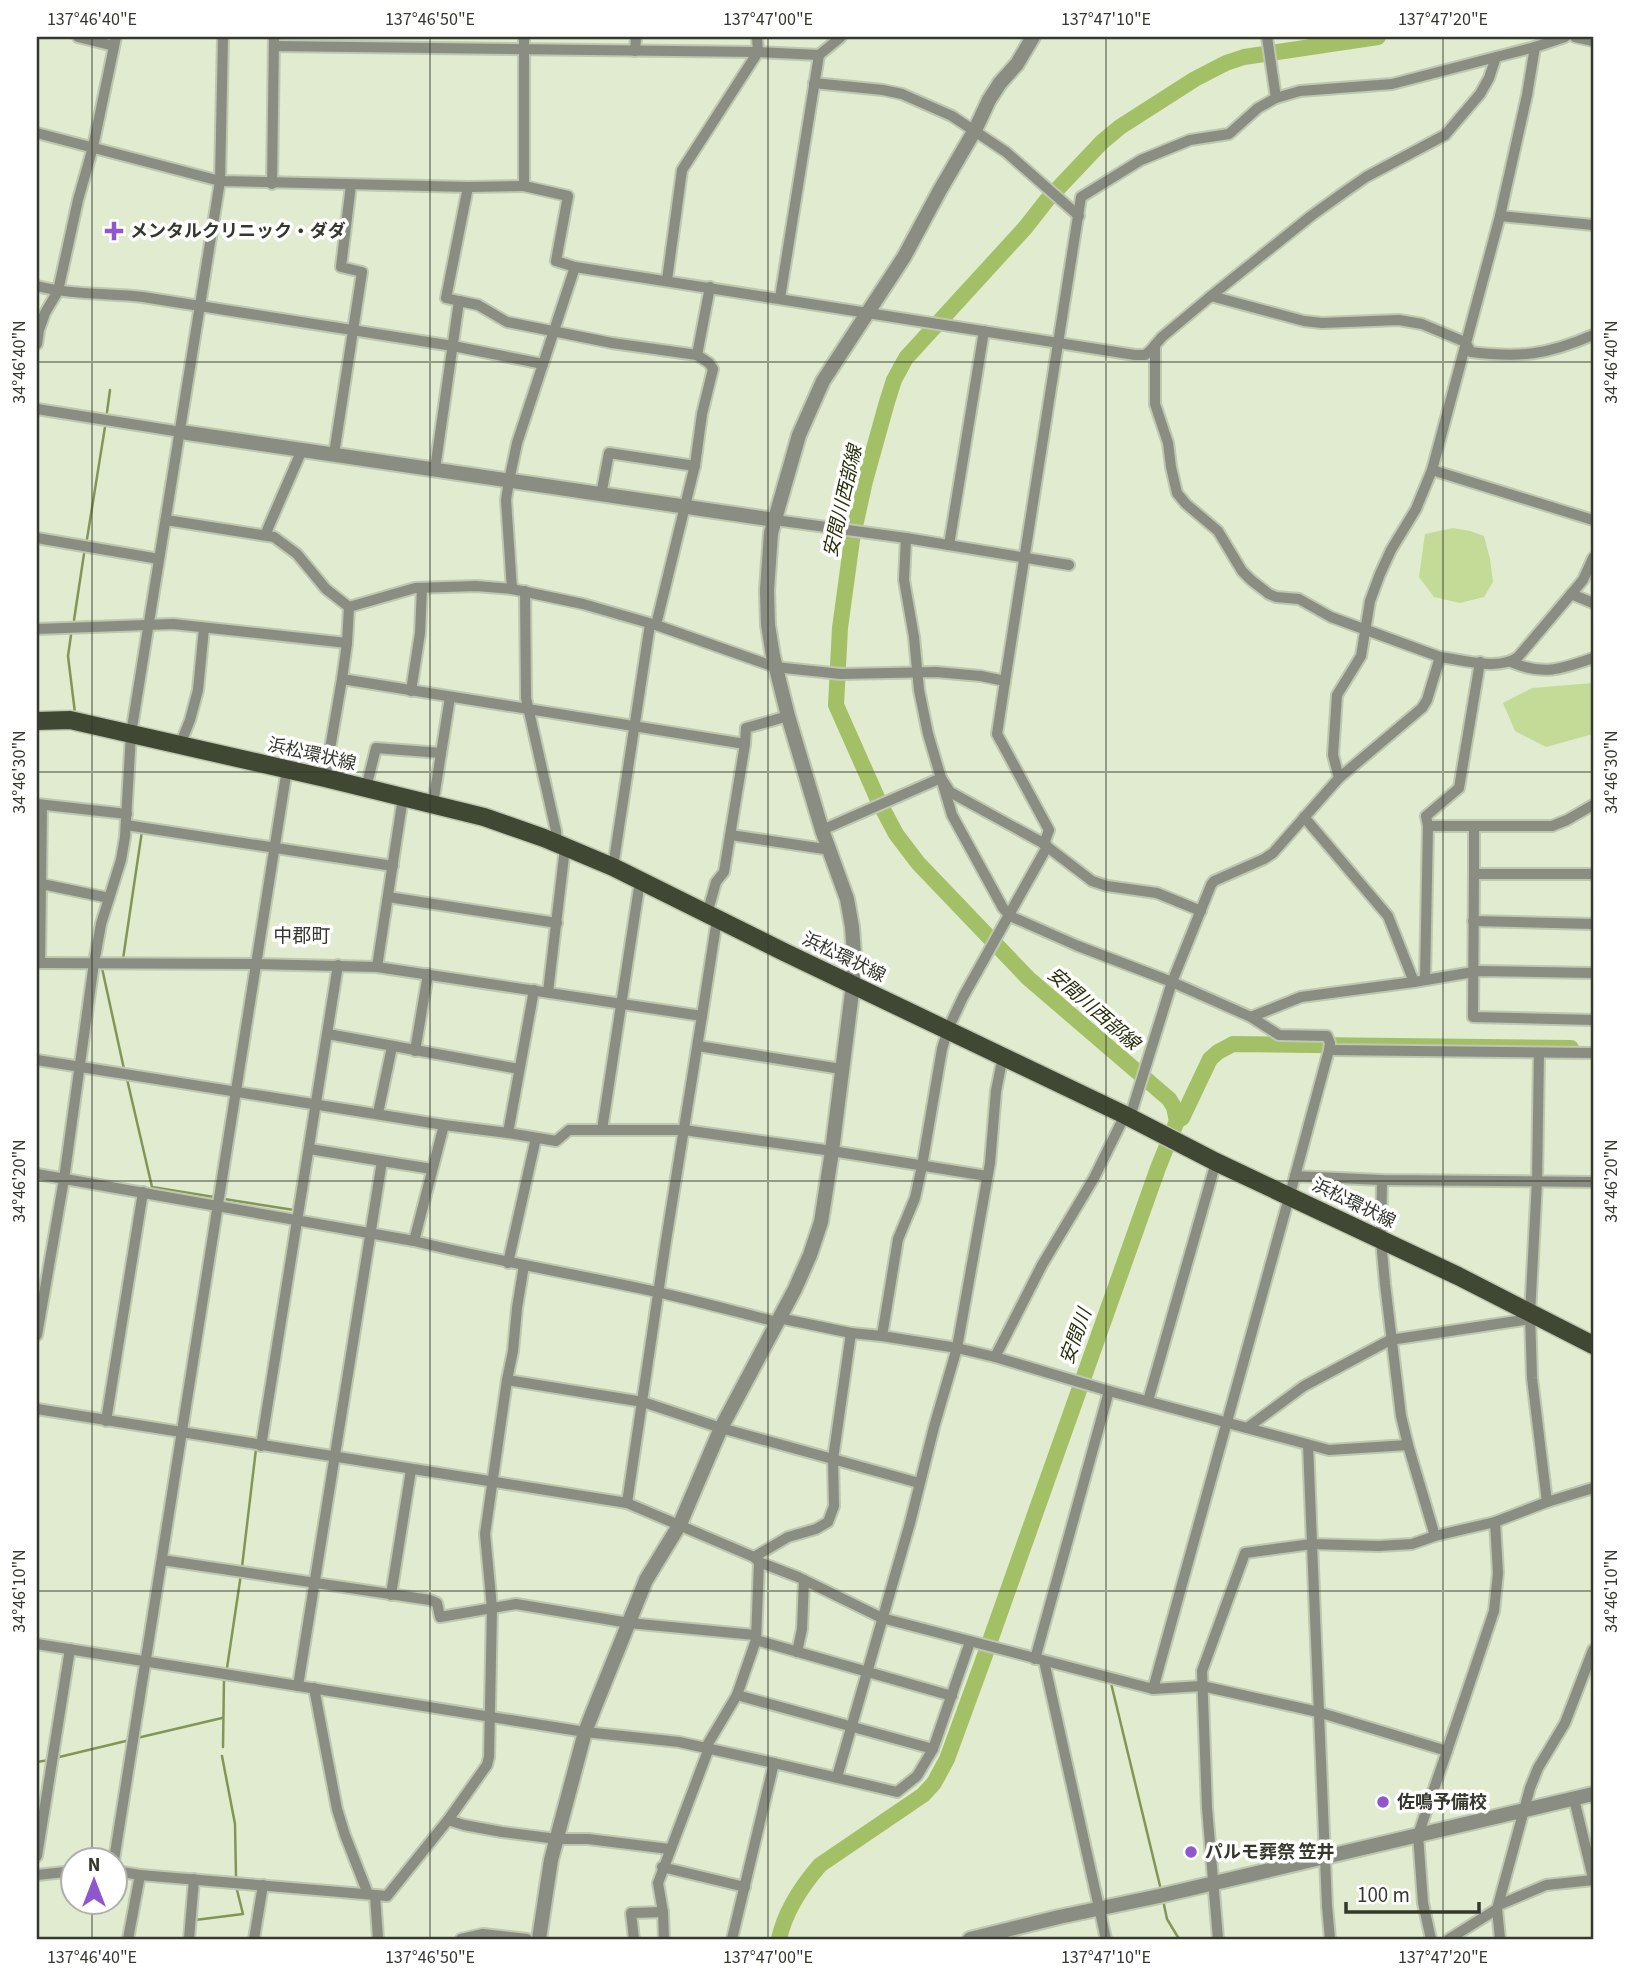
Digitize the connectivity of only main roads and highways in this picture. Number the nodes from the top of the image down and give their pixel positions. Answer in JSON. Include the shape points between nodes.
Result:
{"nodes":[{"id":1,"x":37,"y":721,"type":"edge"},
{"id":2,"x":1593,"y":1345,"type":"edge"}],
"edges":[{"from":1,"to":2,"type":"main road","name":"浜松環状線","via":[[70,720],[326,778],[484,817],[561,846],[948,1029]]}]}
